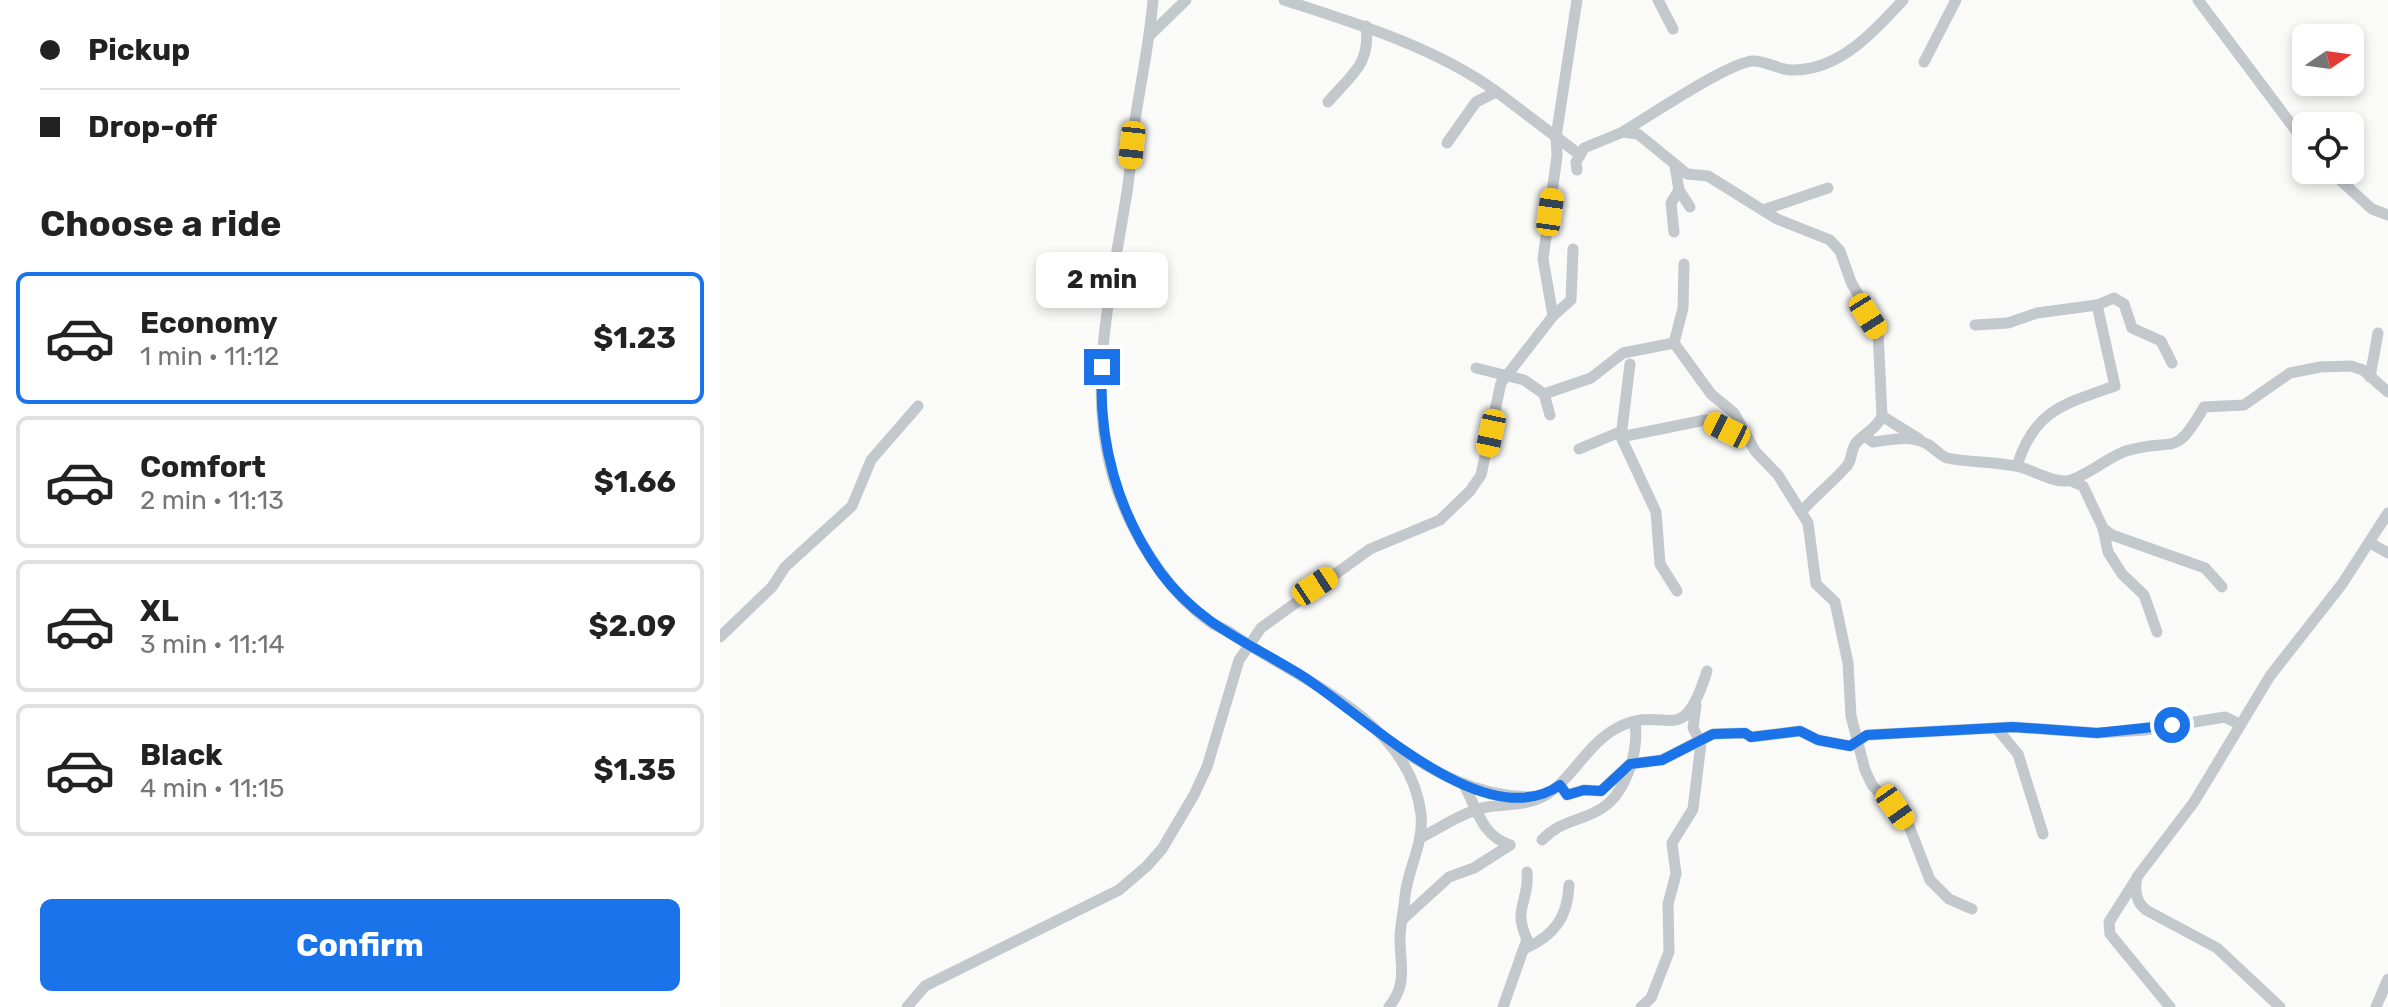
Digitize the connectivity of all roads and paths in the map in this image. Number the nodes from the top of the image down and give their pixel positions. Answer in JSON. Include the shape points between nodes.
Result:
{"nodes":[{"id":1,"x":1153,"y":0,"type":"edge"},
{"id":2,"x":1186,"y":0,"type":"edge"},
{"id":3,"x":1284,"y":0,"type":"edge"},
{"id":4,"x":1577,"y":0,"type":"edge"},
{"id":5,"x":1658,"y":0,"type":"edge"},
{"id":6,"x":1903,"y":0,"type":"edge"},
{"id":7,"x":1956,"y":0,"type":"edge"},
{"id":8,"x":2198,"y":0,"type":"edge"},
{"id":9,"x":1303,"y":3,"type":"edge"},
{"id":10,"x":1366,"y":26,"type":"junction"},
{"id":11,"x":1673,"y":29,"type":"dead end"},
{"id":12,"x":1150,"y":35,"type":"junction"},
{"id":13,"x":1924,"y":62,"type":"dead end"},
{"id":14,"x":1496,"y":92,"type":"junction"},
{"id":15,"x":1328,"y":102,"type":"dead end"},
{"id":16,"x":2292,"y":125,"type":"edge"},
{"id":17,"x":1623,"y":132,"type":"junction"},
{"id":18,"x":1556,"y":137,"type":"junction"},
{"id":19,"x":1447,"y":143,"type":"dead end"},
{"id":20,"x":1580,"y":155,"type":"junction"},
{"id":21,"x":1675,"y":166,"type":"junction"},
{"id":22,"x":1577,"y":170,"type":"dead end"},
{"id":23,"x":2344,"y":184,"type":"edge"},
{"id":24,"x":1828,"y":188,"type":"dead end"},
{"id":25,"x":1679,"y":190,"type":"junction"},
{"id":26,"x":1690,"y":207,"type":"dead end"},
{"id":27,"x":1766,"y":209,"type":"junction"},
{"id":28,"x":2388,"y":215,"type":"edge"},
{"id":29,"x":1674,"y":232,"type":"dead end"},
{"id":30,"x":1573,"y":249,"type":"dead end"},
{"id":31,"x":1684,"y":264,"type":"dead end"},
{"id":32,"x":2097,"y":305,"type":"junction"},
{"id":33,"x":1552,"y":310,"type":"junction"},
{"id":34,"x":1975,"y":325,"type":"dead end"},
{"id":35,"x":2378,"y":333,"type":"dead end"},
{"id":36,"x":1674,"y":343,"type":"junction"},
{"id":37,"x":2172,"y":363,"type":"dead end"},
{"id":38,"x":1630,"y":364,"type":"dead end"},
{"id":39,"x":1476,"y":368,"type":"dead end"},
{"id":40,"x":1509,"y":375,"type":"junction"},
{"id":41,"x":2370,"y":377,"type":"junction"},
{"id":42,"x":2388,"y":392,"type":"edge"},
{"id":43,"x":1544,"y":394,"type":"junction"},
{"id":44,"x":918,"y":406,"type":"dead end"},
{"id":45,"x":1550,"y":415,"type":"dead end"},
{"id":46,"x":1882,"y":416,"type":"junction"},
{"id":47,"x":1741,"y":426,"type":"junction"},
{"id":48,"x":1621,"y":434,"type":"junction"},
{"id":49,"x":1865,"y":436,"type":"junction"},
{"id":50,"x":1920,"y":440,"type":"junction"},
{"id":51,"x":1579,"y":449,"type":"dead end"},
{"id":52,"x":2017,"y":466,"type":"junction"},
{"id":53,"x":2071,"y":481,"type":"junction"},
{"id":54,"x":1801,"y":512,"type":"junction"},
{"id":55,"x":2388,"y":513,"type":"edge"},
{"id":56,"x":2103,"y":528,"type":"junction"},
{"id":57,"x":2370,"y":543,"type":"junction"},
{"id":58,"x":2388,"y":553,"type":"edge"},
{"id":59,"x":2222,"y":587,"type":"dead end"},
{"id":60,"x":1677,"y":591,"type":"dead end"},
{"id":61,"x":2157,"y":632,"type":"dead end"},
{"id":62,"x":720,"y":637,"type":"edge"},
{"id":63,"x":1247,"y":647,"type":"junction"},
{"id":64,"x":1707,"y":671,"type":"dead end"},
{"id":65,"x":1696,"y":704,"type":"junction"},
{"id":66,"x":1635,"y":722,"type":"junction"},
{"id":67,"x":2239,"y":724,"type":"junction"},
{"id":68,"x":1998,"y":730,"type":"junction"},
{"id":69,"x":1385,"y":738,"type":"junction"},
{"id":70,"x":1858,"y":741,"type":"junction"},
{"id":71,"x":1701,"y":743,"type":"junction"},
{"id":72,"x":1630,"y":764,"type":"junction"},
{"id":73,"x":1464,"y":784,"type":"junction"},
{"id":74,"x":1560,"y":785,"type":"junction"},
{"id":75,"x":1543,"y":797,"type":"junction"},
{"id":76,"x":1478,"y":811,"type":"junction"},
{"id":77,"x":2043,"y":834,"type":"dead end"},
{"id":78,"x":1420,"y":838,"type":"junction"},
{"id":79,"x":1542,"y":840,"type":"dead end"},
{"id":80,"x":1527,"y":872,"type":"dead end"},
{"id":81,"x":2137,"y":877,"type":"junction"},
{"id":82,"x":1569,"y":885,"type":"dead end"},
{"id":83,"x":1972,"y":909,"type":"dead end"},
{"id":84,"x":1403,"y":919,"type":"junction"},
{"id":85,"x":1524,"y":949,"type":"junction"},
{"id":86,"x":2388,"y":979,"type":"edge"},
{"id":87,"x":907,"y":1007,"type":"edge"},
{"id":88,"x":1389,"y":1007,"type":"edge"},
{"id":89,"x":1503,"y":1007,"type":"edge"},
{"id":90,"x":1641,"y":1007,"type":"edge"},
{"id":91,"x":2170,"y":1007,"type":"edge"},
{"id":92,"x":2280,"y":1007,"type":"edge"},
{"id":93,"x":2376,"y":1007,"type":"edge"}],
"edges":[{"from":1,"to":12,"type":"street"},
{"from":2,"to":12,"type":"street"},
{"from":3,"to":9,"type":"street"},
{"from":4,"to":18,"type":"street"},
{"from":5,"to":11,"type":"street"},
{"from":6,"to":17,"type":"street","via":[[1852,50],[1820,69],[1790,71],[1753,61]]},
{"from":7,"to":13,"type":"street"},
{"from":8,"to":16,"type":"street"},
{"from":9,"to":10,"type":"street"},
{"from":10,"to":14,"type":"street"},
{"from":10,"to":15,"type":"street","via":[[1366,58]]},
{"from":12,"to":63,"type":"street","via":[[1111,277],[1101,391],[1104,443],[1126,511],[1160,571],[1198,613]]},
{"from":14,"to":18,"type":"street"},
{"from":14,"to":19,"type":"street","via":[[1476,102]]},
{"from":17,"to":20,"type":"street","via":[[1584,148]]},
{"from":17,"to":21,"type":"street","via":[[1659,147]]},
{"from":18,"to":20,"type":"street"},
{"from":18,"to":33,"type":"street","via":[[1543,259]]},
{"from":20,"to":22,"type":"street"},
{"from":21,"to":25,"type":"street"},
{"from":21,"to":27,"type":"street","via":[[1687,174],[1708,176]]},
{"from":23,"to":28,"type":"street","via":[[2372,209]]},
{"from":24,"to":27,"type":"street"},
{"from":25,"to":26,"type":"street"},
{"from":25,"to":29,"type":"street","via":[[1671,203]]},
{"from":27,"to":46,"type":"street","via":[[1777,219],[1830,240],[1840,251],[1878,331]]},
{"from":30,"to":33,"type":"street","via":[[1573,285]]},
{"from":31,"to":36,"type":"street","via":[[1683,308]]},
{"from":32,"to":34,"type":"street"},
{"from":32,"to":37,"type":"street","via":[[2114,298],[2124,304],[2132,328],[2161,341]]},
{"from":32,"to":52,"type":"street","via":[[2115,386],[2072,402],[2034,425]]},
{"from":33,"to":40,"type":"street"},
{"from":35,"to":41,"type":"street"},
{"from":36,"to":43,"type":"street","via":[[1623,353],[1591,378]]},
{"from":36,"to":47,"type":"street"},
{"from":38,"to":48,"type":"street"},
{"from":39,"to":40,"type":"street"},
{"from":40,"to":43,"type":"street"},
{"from":40,"to":63,"type":"street","via":[[1501,383],[1481,475],[1457,506],[1427,527],[1363,553],[1278,612]]},
{"from":41,"to":42,"type":"street"},
{"from":41,"to":53,"type":"street","via":[[2351,366],[2290,373],[2244,405],[2204,407],[2186,438],[2169,446],[2127,451]]},
{"from":43,"to":45,"type":"street"},
{"from":44,"to":62,"type":"street","via":[[871,460],[852,506]]},
{"from":46,"to":49,"type":"street"},
{"from":46,"to":50,"type":"street"},
{"from":47,"to":48,"type":"street","via":[[1727,430],[1705,420]]},
{"from":47,"to":54,"type":"street"},
{"from":48,"to":51,"type":"street"},
{"from":48,"to":60,"type":"street","via":[[1656,512],[1660,564]]},
{"from":49,"to":50,"type":"street","via":[[1873,442]]},
{"from":49,"to":54,"type":"street","via":[[1832,484]]},
{"from":50,"to":52,"type":"street","via":[[1946,458]]},
{"from":52,"to":53,"type":"street"},
{"from":53,"to":56,"type":"street","via":[[2083,486]]},
{"from":54,"to":70,"type":"street","via":[[1808,523],[1816,584],[1835,602]]},
{"from":55,"to":57,"type":"street"},
{"from":56,"to":59,"type":"street","via":[[2205,568]]},
{"from":56,"to":61,"type":"street","via":[[2108,552],[2144,595]]},
{"from":57,"to":58,"type":"street"},
{"from":57,"to":67,"type":"street"},
{"from":63,"to":69,"type":"street","via":[[1295,671]]},
{"from":63,"to":87,"type":"street","via":[[1207,767],[1162,849],[1147,866],[1119,890],[925,986]]},
{"from":64,"to":65,"type":"street"},
{"from":65,"to":66,"type":"street","via":[[1678,719]]},
{"from":65,"to":71,"type":"street","via":[[1693,728]]},
{"from":66,"to":72,"type":"street","via":[[1638,744]]},
{"from":66,"to":74,"type":"street","via":[[1599,742]]},
{"from":67,"to":68,"type":"street","via":[[2225,717],[2097,733]]},
{"from":67,"to":81,"type":"street","via":[[2194,802]]},
{"from":68,"to":70,"type":"street","via":[[1867,735]]},
{"from":68,"to":77,"type":"street","via":[[2018,754]]},
{"from":69,"to":73,"type":"street"},
{"from":69,"to":78,"type":"street","via":[[1410,780],[1420,811]]},
{"from":70,"to":71,"type":"street","via":[[1835,745],[1800,731],[1751,737],[1713,734]]},
{"from":70,"to":83,"type":"street","via":[[1872,785],[1909,826],[1930,880],[1949,899]]},
{"from":71,"to":72,"type":"street","via":[[1662,760]]},
{"from":71,"to":90,"type":"street","via":[[1693,809],[1672,843],[1676,874],[1668,904],[1669,952],[1651,998]]},
{"from":72,"to":74,"type":"street","via":[[1601,791],[1567,795]]},
{"from":72,"to":79,"type":"street","via":[[1615,798],[1601,810],[1554,826]]},
{"from":73,"to":75,"type":"street","via":[[1482,792]]},
{"from":73,"to":76,"type":"street"},
{"from":74,"to":75,"type":"street"},
{"from":75,"to":76,"type":"street"},
{"from":76,"to":78,"type":"street"},
{"from":76,"to":84,"type":"street","via":[[1483,828],[1510,845],[1449,877]]},
{"from":78,"to":84,"type":"street"},
{"from":80,"to":85,"type":"street","via":[[1519,909],[1527,939]]},
{"from":81,"to":91,"type":"street","via":[[2109,922],[2110,934]]},
{"from":81,"to":92,"type":"street","via":[[2140,905],[2217,948]]},
{"from":82,"to":85,"type":"street","via":[[1562,920]]},
{"from":84,"to":88,"type":"street","via":[[1404,975]]},
{"from":85,"to":89,"type":"street"},
{"from":86,"to":93,"type":"street"}]}
